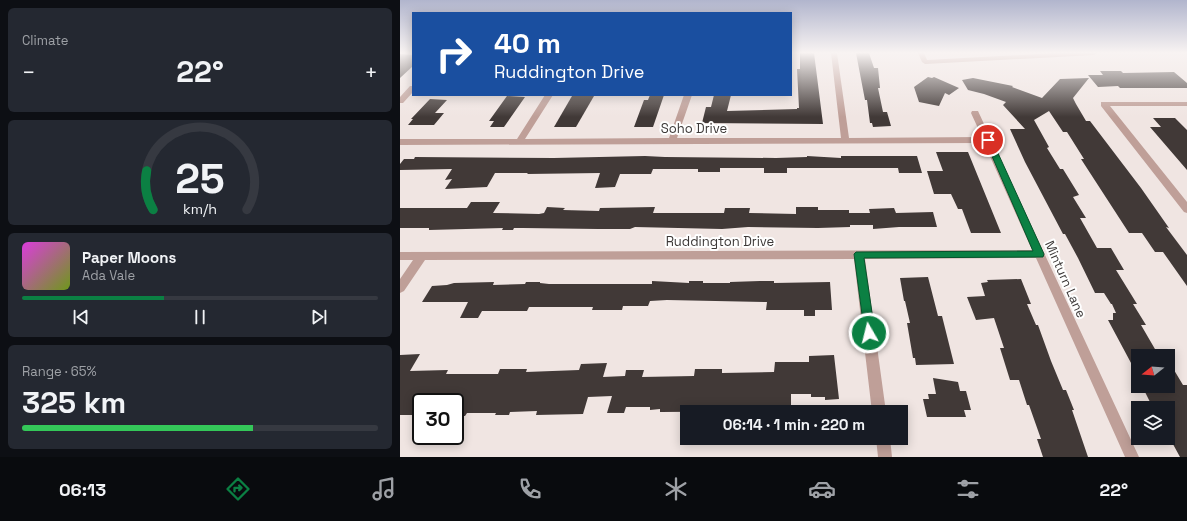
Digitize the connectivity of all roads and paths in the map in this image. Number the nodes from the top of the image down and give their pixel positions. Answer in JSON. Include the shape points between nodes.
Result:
{"nodes":[{"id":1,"x":837,"y":74,"type":"edge"},
{"id":2,"x":412,"y":89,"type":"edge"},
{"id":3,"x":548,"y":96,"type":"edge"},
{"id":4,"x":688,"y":96,"type":"edge"},
{"id":5,"x":400,"y":101,"type":"edge"},
{"id":6,"x":1187,"y":104,"type":"edge"},
{"id":7,"x":975,"y":113,"type":"dead end"},
{"id":8,"x":845,"y":140,"type":"junction"},
{"id":9,"x":988,"y":140,"type":"junction"},
{"id":10,"x":520,"y":141,"type":"junction"},
{"id":11,"x":672,"y":141,"type":"junction"},
{"id":12,"x":400,"y":142,"type":"edge"},
{"id":13,"x":1187,"y":209,"type":"edge"},
{"id":14,"x":859,"y":254,"type":"junction"},
{"id":15,"x":1040,"y":254,"type":"junction"},
{"id":16,"x":400,"y":256,"type":"edge"},
{"id":17,"x":422,"y":256,"type":"junction"},
{"id":18,"x":400,"y":288,"type":"edge"},
{"id":19,"x":878,"y":405,"type":"edge"},
{"id":20,"x":884,"y":445,"type":"edge"},
{"id":21,"x":885,"y":457,"type":"edge"},
{"id":22,"x":1132,"y":457,"type":"edge"}],
"edges":[{"from":1,"to":8,"type":"street"},
{"from":2,"to":5,"type":"street"},
{"from":3,"to":10,"type":"street"},
{"from":4,"to":11,"type":"street"},
{"from":6,"to":13,"type":"street","via":[[1104,104]]},
{"from":7,"to":9,"type":"street","name":"Minturn Lane"},
{"from":8,"to":9,"type":"street","name":"Soho Drive"},
{"from":8,"to":11,"type":"street","name":"Soho Drive"},
{"from":9,"to":15,"type":"street","name":"Minturn Lane"},
{"from":10,"to":11,"type":"street","name":"Soho Drive"},
{"from":10,"to":12,"type":"street","name":"Soho Drive"},
{"from":14,"to":15,"type":"street","name":"Ruddington Drive"},
{"from":14,"to":17,"type":"street","name":"Ruddington Drive"},
{"from":14,"to":19,"type":"street"},
{"from":15,"to":22,"type":"street","name":"Minturn Lane"},
{"from":16,"to":17,"type":"street","name":"Ruddington Drive"},
{"from":17,"to":18,"type":"street"},
{"from":20,"to":21,"type":"street"}]}
